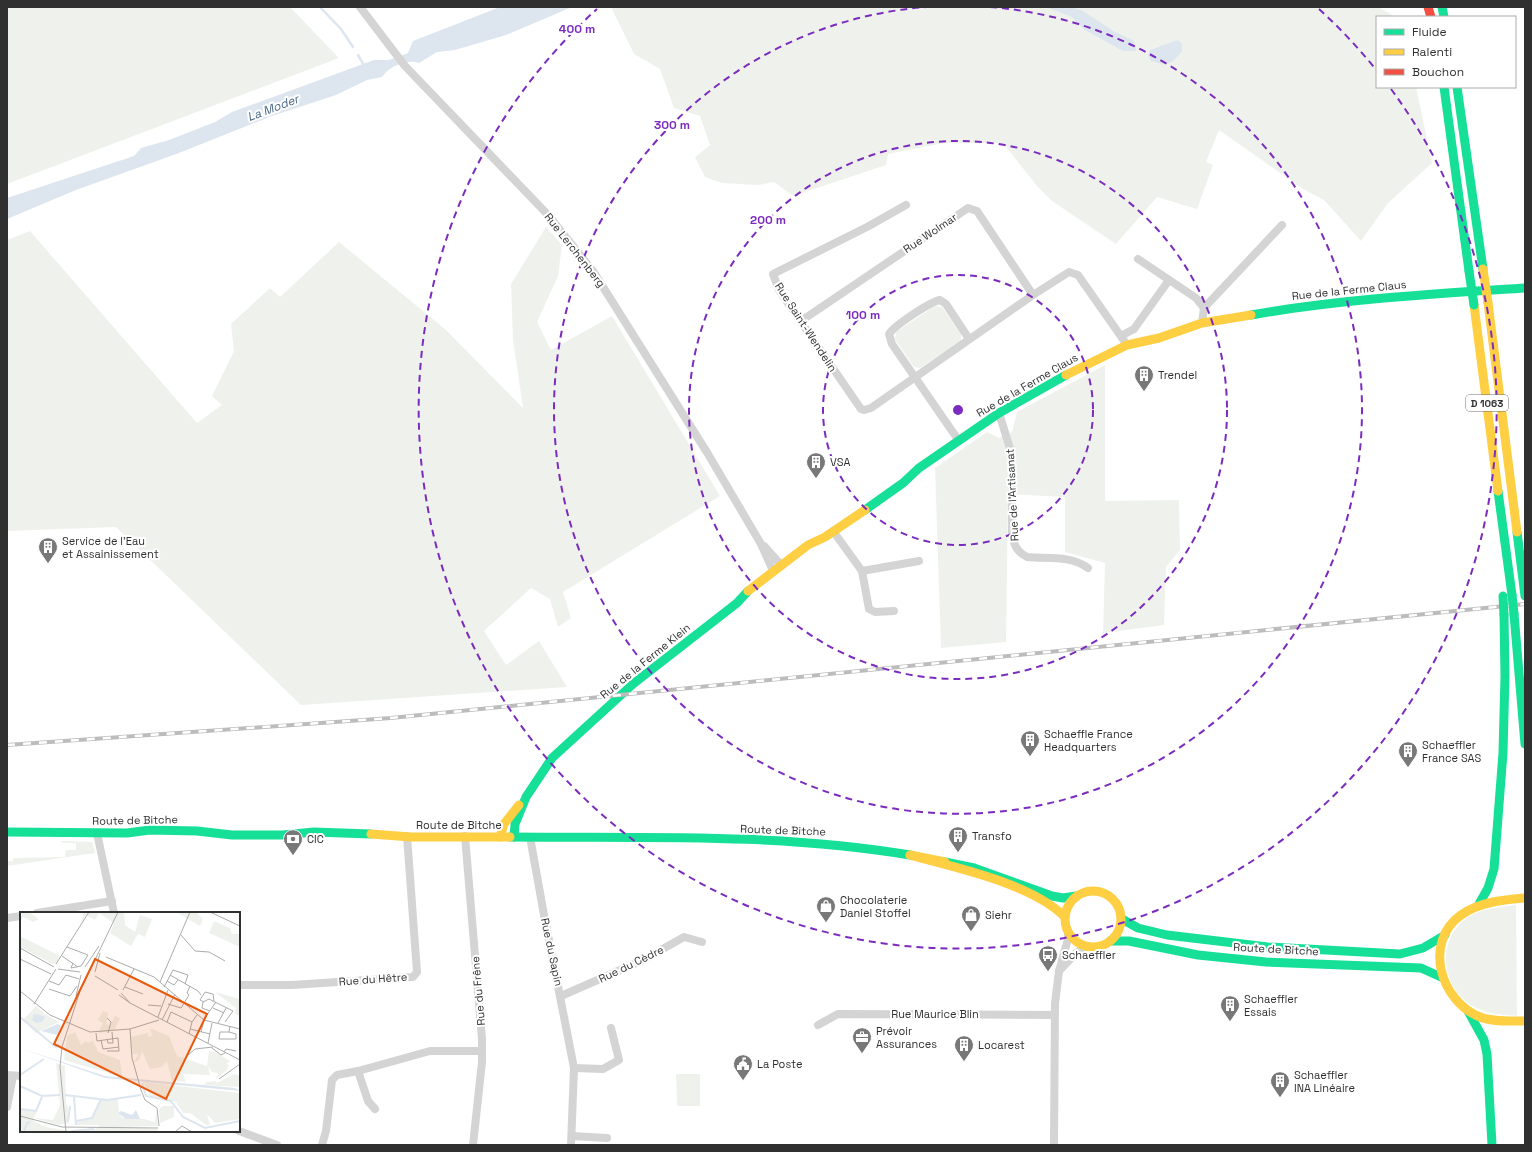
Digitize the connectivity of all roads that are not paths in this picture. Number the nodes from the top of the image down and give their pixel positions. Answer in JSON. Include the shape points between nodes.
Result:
{"nodes":[{"id":1,"x":360,"y":7,"type":"edge"},
{"id":2,"x":1444,"y":88,"type":"edge"},
{"id":3,"x":1457,"y":88,"type":"edge"},
{"id":4,"x":906,"y":205,"type":"dead end"},
{"id":5,"x":1282,"y":225,"type":"dead end"},
{"id":6,"x":1138,"y":259,"type":"dead end"},
{"id":7,"x":1169,"y":280,"type":"junction"},
{"id":8,"x":1525,"y":288,"type":"edge"},
{"id":9,"x":1033,"y":295,"type":"junction"},
{"id":10,"x":1204,"y":308,"type":"junction"},
{"id":11,"x":801,"y":321,"type":"junction"},
{"id":12,"x":1202,"y":323,"type":"junction"},
{"id":13,"x":1121,"y":336,"type":"junction"},
{"id":14,"x":969,"y":339,"type":"junction"},
{"id":15,"x":1127,"y":345,"type":"junction"},
{"id":16,"x":915,"y":377,"type":"junction"},
{"id":17,"x":999,"y":413,"type":"junction"},
{"id":18,"x":959,"y":441,"type":"junction"},
{"id":19,"x":833,"y":531,"type":"junction"},
{"id":20,"x":762,"y":544,"type":"junction"},
{"id":21,"x":919,"y":561,"type":"dead end"},
{"id":22,"x":781,"y":565,"type":"junction"},
{"id":23,"x":1088,"y":568,"type":"dead end"},
{"id":24,"x":773,"y":571,"type":"junction"},
{"id":25,"x":862,"y":571,"type":"junction"},
{"id":26,"x":1524,"y":582,"type":"edge"},
{"id":27,"x":1525,"y":594,"type":"edge"},
{"id":28,"x":1507,"y":595,"type":"junction"},
{"id":29,"x":894,"y":612,"type":"dead end"},
{"id":30,"x":1525,"y":744,"type":"edge"},
{"id":31,"x":526,"y":797,"type":"junction"},
{"id":32,"x":7,"y":832,"type":"edge"},
{"id":33,"x":97,"y":833,"type":"junction"},
{"id":34,"x":407,"y":836,"type":"junction"},
{"id":35,"x":465,"y":836,"type":"junction"},
{"id":36,"x":500,"y":837,"type":"junction"},
{"id":37,"x":514,"y":837,"type":"junction"},
{"id":38,"x":530,"y":837,"type":"junction"},
{"id":39,"x":910,"y":855,"type":"junction"},
{"id":40,"x":1076,"y":896,"type":"junction"},
{"id":41,"x":1525,"y":898,"type":"edge"},
{"id":42,"x":112,"y":901,"type":"junction"},
{"id":43,"x":1478,"y":906,"type":"junction"},
{"id":44,"x":44,"y":912,"type":"edge"},
{"id":45,"x":114,"y":912,"type":"edge"},
{"id":46,"x":20,"y":916,"type":"edge"},
{"id":47,"x":1065,"y":917,"type":"junction"},
{"id":48,"x":7,"y":918,"type":"edge"},
{"id":49,"x":1122,"y":919,"type":"junction"},
{"id":50,"x":1068,"y":931,"type":"junction"},
{"id":51,"x":1445,"y":935,"type":"junction"},
{"id":52,"x":1110,"y":941,"type":"junction"},
{"id":53,"x":702,"y":942,"type":"dead end"},
{"id":54,"x":1088,"y":946,"type":"junction"},
{"id":55,"x":1059,"y":971,"type":"junction"},
{"id":56,"x":1441,"y":977,"type":"junction"},
{"id":57,"x":240,"y":985,"type":"edge"},
{"id":58,"x":561,"y":996,"type":"junction"},
{"id":59,"x":1468,"y":1011,"type":"junction"},
{"id":60,"x":1055,"y":1015,"type":"junction"},
{"id":61,"x":1525,"y":1021,"type":"edge"},
{"id":62,"x":818,"y":1025,"type":"dead end"},
{"id":63,"x":611,"y":1028,"type":"dead end"},
{"id":64,"x":482,"y":1051,"type":"junction"},
{"id":65,"x":574,"y":1068,"type":"junction"},
{"id":66,"x":358,"y":1071,"type":"junction"},
{"id":67,"x":14,"y":1076,"type":"edge"},
{"id":68,"x":7,"y":1107,"type":"edge"},
{"id":69,"x":375,"y":1109,"type":"dead end"},
{"id":70,"x":240,"y":1130,"type":"edge"},
{"id":71,"x":572,"y":1136,"type":"junction"},
{"id":72,"x":607,"y":1138,"type":"dead end"},
{"id":73,"x":277,"y":1145,"type":"edge"},
{"id":74,"x":322,"y":1145,"type":"edge"},
{"id":75,"x":473,"y":1145,"type":"edge"},
{"id":76,"x":571,"y":1145,"type":"edge"},
{"id":77,"x":1054,"y":1145,"type":"edge"},
{"id":78,"x":1492,"y":1145,"type":"edge"}],
"edges":[{"from":1,"to":20,"type":"street","name":"Rue Lerchenberg","via":[[405,66],[544,210],[593,271]]},
{"from":2,"to":28,"type":"main road","number":"D 1063","bridge":true,"via":[[1510,578]]},
{"from":3,"to":26,"type":"main road","number":"D 1063","bridge":true},
{"from":4,"to":11,"type":"street","name":"Rue Saint-Wendelin","via":[[774,274],[779,290]]},
{"from":5,"to":10,"type":"street"},
{"from":6,"to":7,"type":"street"},
{"from":7,"to":10,"type":"street","via":[[1196,298]]},
{"from":7,"to":13,"type":"street","via":[[1134,329]]},
{"from":8,"to":12,"type":"main road","name":"Rue de la Ferme Claus","via":[[1340,302]]},
{"from":9,"to":11,"type":"street","name":"Rue Wolmar","via":[[976,212],[968,208]]},
{"from":9,"to":13,"type":"street","name":"Rue Saint-Wendelin","via":[[1065,274],[1076,273]]},
{"from":9,"to":14,"type":"street","name":"Rue Saint-Wendelin"},
{"from":10,"to":12,"type":"street"},
{"from":11,"to":16,"type":"street","name":"Rue Saint-Wendelin","via":[[861,409],[868,410]]},
{"from":12,"to":15,"type":"main road","name":"Rue de la Ferme Claus"},
{"from":13,"to":15,"type":"street","name":"Rue Saint-Wendelin"},
{"from":14,"to":16,"type":"street","name":"Rue Saint-Wendelin"},
{"from":14,"to":16,"type":"street","via":[[946,304],[940,300],[894,328],[889,337]]},
{"from":15,"to":17,"type":"main road","name":"Rue de la Ferme Claus","via":[[1071,372]]},
{"from":16,"to":18,"type":"street"},
{"from":17,"to":18,"type":"main road","name":"Rue de la Ferme Claus"},
{"from":17,"to":23,"type":"street","name":"Rue de l'Artisanat","via":[[1012,455],[1012,534],[1015,547],[1027,557],[1067,559]]},
{"from":18,"to":19,"type":"main road","name":"Rue de la Ferme Claus"},
{"from":19,"to":22,"type":"main road","name":"Rue de la Ferme Claus"},
{"from":19,"to":25,"type":"street"},
{"from":20,"to":22,"type":"street","name":"Rue Lerchenberg"},
{"from":20,"to":24,"type":"street","name":"Rue Lerchenberg"},
{"from":21,"to":25,"type":"street"},
{"from":22,"to":24,"type":"main road","name":"Rue de la Ferme Claus"},
{"from":24,"to":31,"type":"main road","name":"Rue de la Ferme Klein","via":[[748,590],[737,603],[621,695],[552,758]]},
{"from":25,"to":29,"type":"street","via":[[869,609],[875,612]]},
{"from":26,"to":27,"type":"main road","number":"D 1063"},
{"from":28,"to":30,"type":"main road","number":"D 1063","bridge":true,"via":[[1514,614]]},
{"from":28,"to":43,"type":"main road","bridge":true,"via":[[1504,615],[1503,753],[1494,869],[1488,888]]},
{"from":31,"to":36,"type":"main road","name":"Rue de la Ferme Klein","via":[[507,819]]},
{"from":31,"to":37,"type":"main road","name":"Rue de la Ferme Klein","via":[[515,824]]},
{"from":32,"to":33,"type":"main road","name":"Route de Bitche"},
{"from":33,"to":34,"type":"main road","name":"Route de Bitche","via":[[127,834],[150,830],[232,835],[314,832]]},
{"from":33,"to":42,"type":"street"},
{"from":34,"to":35,"type":"main road","name":"Route de Bitche"},
{"from":34,"to":57,"type":"street","name":"Rue du Hêtre","via":[[417,972],[413,977],[292,985]]},
{"from":35,"to":36,"type":"main road","name":"Route de Bitche"},
{"from":35,"to":64,"type":"street","name":"Rue du Frêne"},
{"from":36,"to":37,"type":"main road","name":"Route de Bitche"},
{"from":37,"to":38,"type":"main road","name":"Route de Bitche"},
{"from":38,"to":39,"type":"main road","name":"Route de Bitche","via":[[818,843]]},
{"from":38,"to":58,"type":"street","name":"Rue du Sapin"},
{"from":39,"to":40,"type":"main road","name":"Route de Bitche","via":[[974,868],[1052,896]]},
{"from":39,"to":47,"type":"main road","name":"Route de Bitche","via":[[1015,889],[1047,902]]},
{"from":40,"to":47,"type":"main road","via":[[1068,905]]},
{"from":40,"to":49,"type":"main road","via":[[1091,890],[1106,893],[1119,906]]},
{"from":41,"to":43,"type":"main road"},
{"from":42,"to":44,"type":"street"},
{"from":42,"to":45,"type":"street"},
{"from":43,"to":51,"type":"main road","via":[[1453,922]]},
{"from":46,"to":48,"type":"street"},
{"from":47,"to":50,"type":"main road"},
{"from":49,"to":51,"type":"main road","name":"Route de Bitche","via":[[1138,928],[1167,935],[1268,947],[1400,954],[1423,948]]},
{"from":49,"to":52,"type":"main road","via":[[1118,931]]},
{"from":50,"to":54,"type":"main road","via":[[1078,942]]},
{"from":50,"to":55,"type":"street"},
{"from":51,"to":56,"type":"main road","via":[[1440,952]]},
{"from":52,"to":54,"type":"main road","via":[[1100,946]]},
{"from":52,"to":56,"type":"main road","name":"Route de Bitche","via":[[1128,941],[1198,955],[1260,961],[1421,968]]},
{"from":53,"to":58,"type":"street","name":"Rue du Cèdre","via":[[684,938],[643,960]]},
{"from":54,"to":55,"type":"street","via":[[1076,953]]},
{"from":55,"to":60,"type":"street"},
{"from":56,"to":59,"type":"main road","via":[[1448,990]]},
{"from":58,"to":65,"type":"street","name":"Rue du Sapin"},
{"from":59,"to":61,"type":"main road","via":[[1491,1019]]},
{"from":59,"to":78,"type":"main road","via":[[1481,1034],[1487,1054]]},
{"from":60,"to":62,"type":"street","name":"Rue Maurice Blin","via":[[838,1014]]},
{"from":60,"to":77,"type":"street"},
{"from":63,"to":65,"type":"street","via":[[619,1060],[604,1069]]},
{"from":64,"to":66,"type":"street","via":[[430,1050]]},
{"from":64,"to":75,"type":"street","name":"Rue du Frêne"},
{"from":65,"to":71,"type":"street","name":"Rue du Sapin"},
{"from":66,"to":69,"type":"street","via":[[368,1101]]},
{"from":66,"to":74,"type":"street","via":[[337,1075],[332,1080]]},
{"from":67,"to":68,"type":"street"},
{"from":70,"to":73,"type":"street"},
{"from":71,"to":72,"type":"street"},
{"from":71,"to":76,"type":"street","name":"Rue du Sapin"}]}
